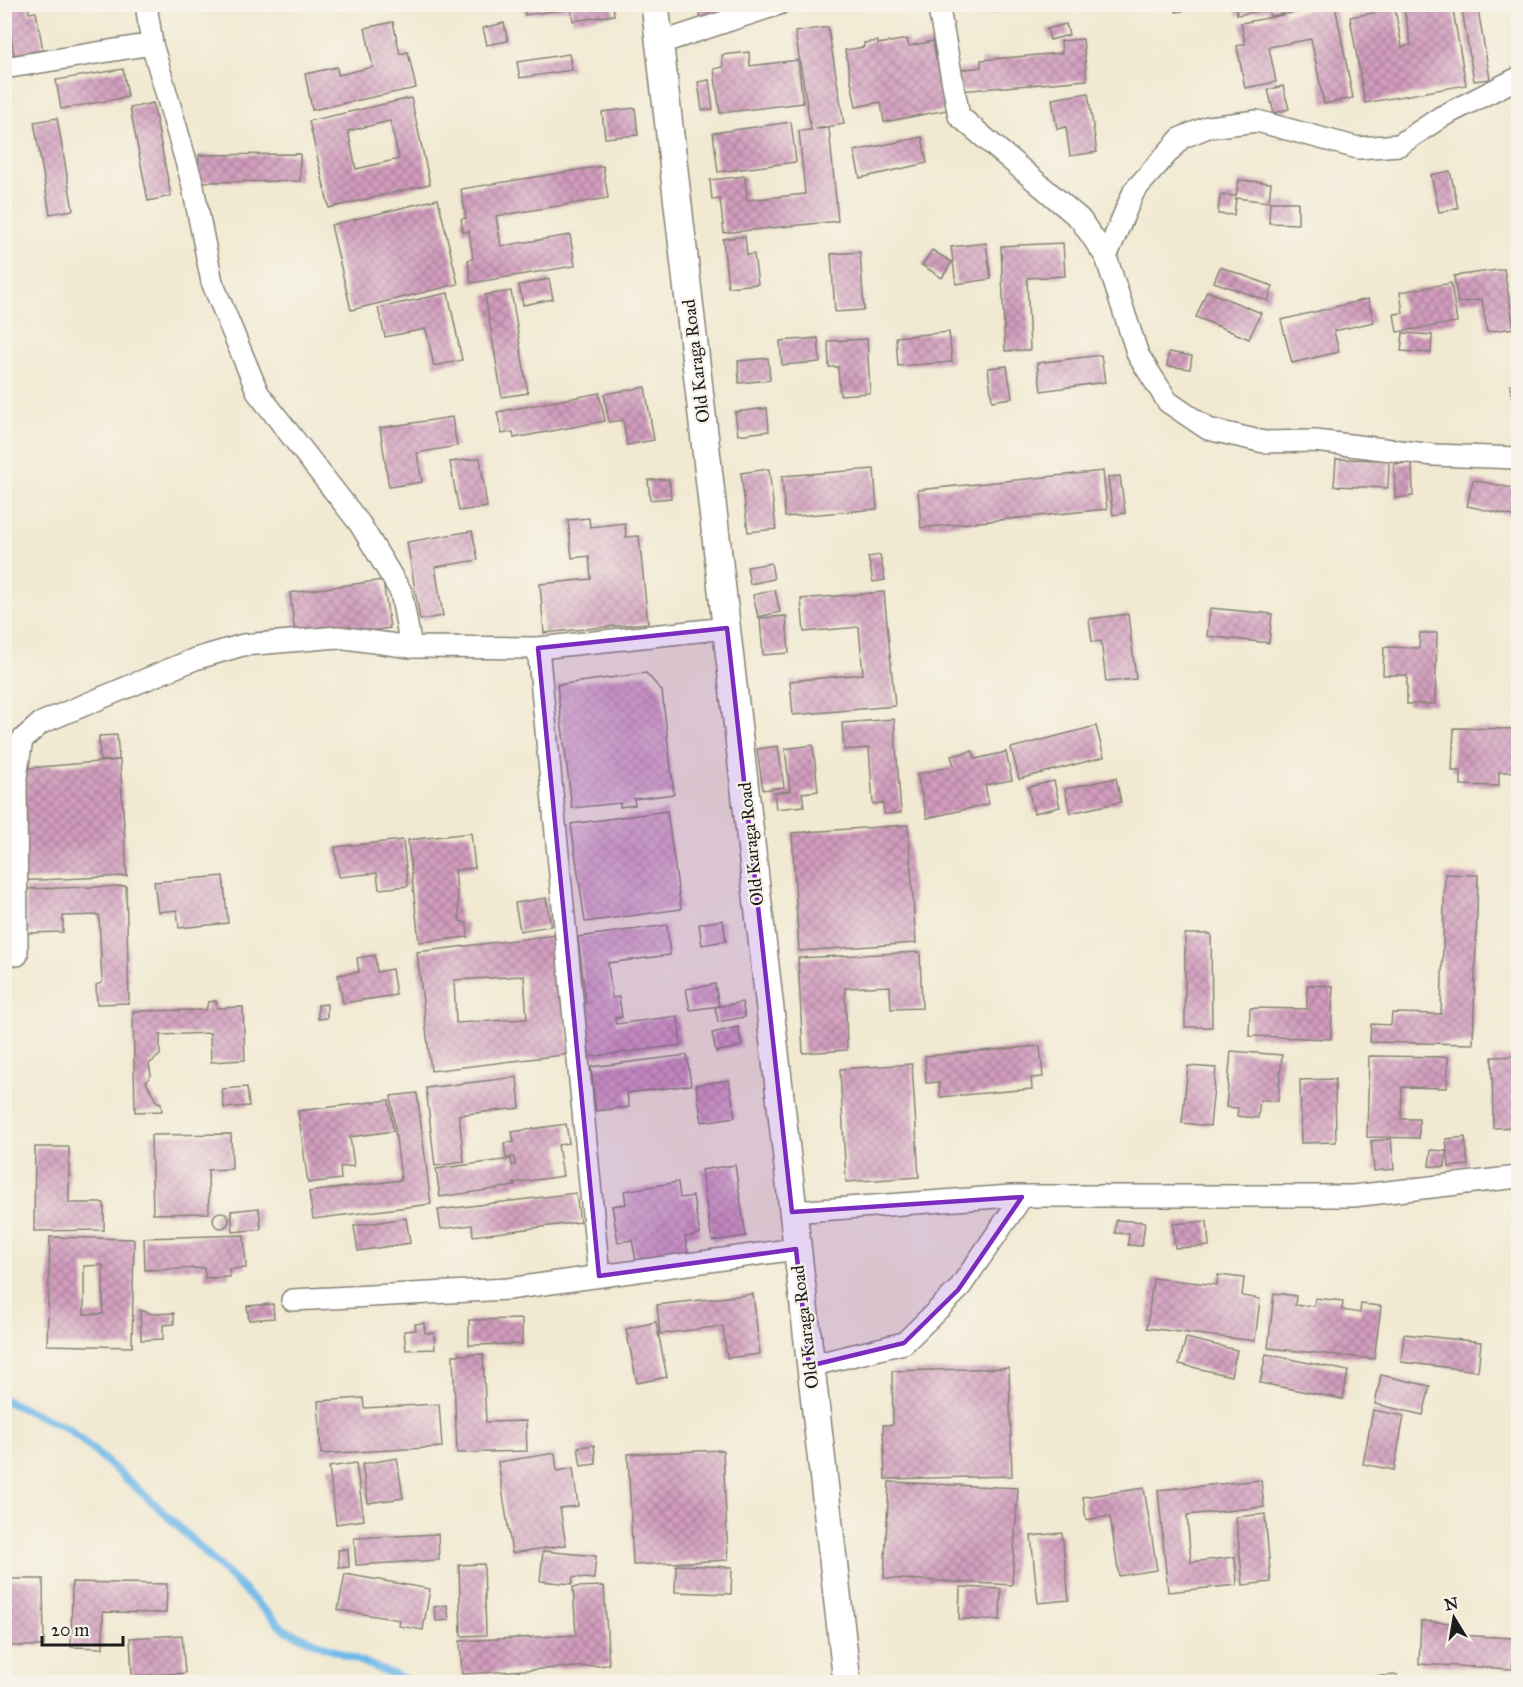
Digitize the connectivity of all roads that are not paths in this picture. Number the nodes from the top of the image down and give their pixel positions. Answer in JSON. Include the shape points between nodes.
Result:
{"nodes":[{"id":1,"x":146,"y":4,"type":"edge"},
{"id":2,"x":655,"y":4,"type":"edge"},
{"id":3,"x":779,"y":4,"type":"edge"},
{"id":4,"x":938,"y":4,"type":"edge"},
{"id":5,"x":660,"y":43,"type":"junction"},
{"id":6,"x":152,"y":44,"type":"junction"},
{"id":7,"x":4,"y":68,"type":"edge"},
{"id":8,"x":1518,"y":78,"type":"edge"},
{"id":9,"x":1106,"y":257,"type":"junction"},
{"id":10,"x":1518,"y":458,"type":"edge"},
{"id":11,"x":727,"y":628,"type":"junction"},
{"id":12,"x":411,"y":647,"type":"junction"},
{"id":13,"x":538,"y":648,"type":"junction"},
{"id":14,"x":13,"y":741,"type":"edge"},
{"id":15,"x":17,"y":955,"type":"dead end"},
{"id":16,"x":1518,"y":1177,"type":"edge"},
{"id":17,"x":1022,"y":1197,"type":"junction"},
{"id":18,"x":792,"y":1212,"type":"junction"},
{"id":19,"x":796,"y":1249,"type":"junction"},
{"id":20,"x":599,"y":1276,"type":"junction"},
{"id":21,"x":292,"y":1300,"type":"dead end"},
{"id":22,"x":809,"y":1366,"type":"junction"},
{"id":23,"x":847,"y":1683,"type":"edge"}],
"edges":[{"from":1,"to":6,"type":"street"},
{"from":2,"to":5,"type":"street","name":"Old Karaga Road"},
{"from":3,"to":5,"type":"street"},
{"from":4,"to":9,"type":"street","via":[[959,116],[1080,219]]},
{"from":5,"to":11,"type":"street","name":"Old Karaga Road"},
{"from":6,"to":7,"type":"street"},
{"from":6,"to":12,"type":"street","via":[[192,182],[212,282],[258,393],[360,524],[401,592]]},
{"from":8,"to":9,"type":"street","via":[[1441,117],[1399,145],[1358,148],[1257,121],[1208,127],[1181,138],[1134,191]]},
{"from":9,"to":10,"type":"street","via":[[1138,355],[1168,402],[1208,429],[1264,442],[1315,441],[1434,455]]},
{"from":11,"to":13,"type":"street"},
{"from":11,"to":18,"type":"street","name":"Old Karaga Road"},
{"from":12,"to":13,"type":"street"},
{"from":12,"to":14,"type":"street","via":[[338,638],[243,645],[195,659],[41,723]]},
{"from":13,"to":20,"type":"street"},
{"from":14,"to":15,"type":"street"},
{"from":16,"to":17,"type":"street","via":[[1353,1196]]},
{"from":17,"to":18,"type":"street"},
{"from":17,"to":22,"type":"street","via":[[958,1290],[904,1343]]},
{"from":18,"to":19,"type":"street","name":"Old Karaga Road"},
{"from":19,"to":20,"type":"street"},
{"from":19,"to":22,"type":"street","name":"Old Karaga Road"},
{"from":20,"to":21,"type":"street","via":[[508,1289]]},
{"from":22,"to":23,"type":"street","name":"Old Karaga Road"}]}
